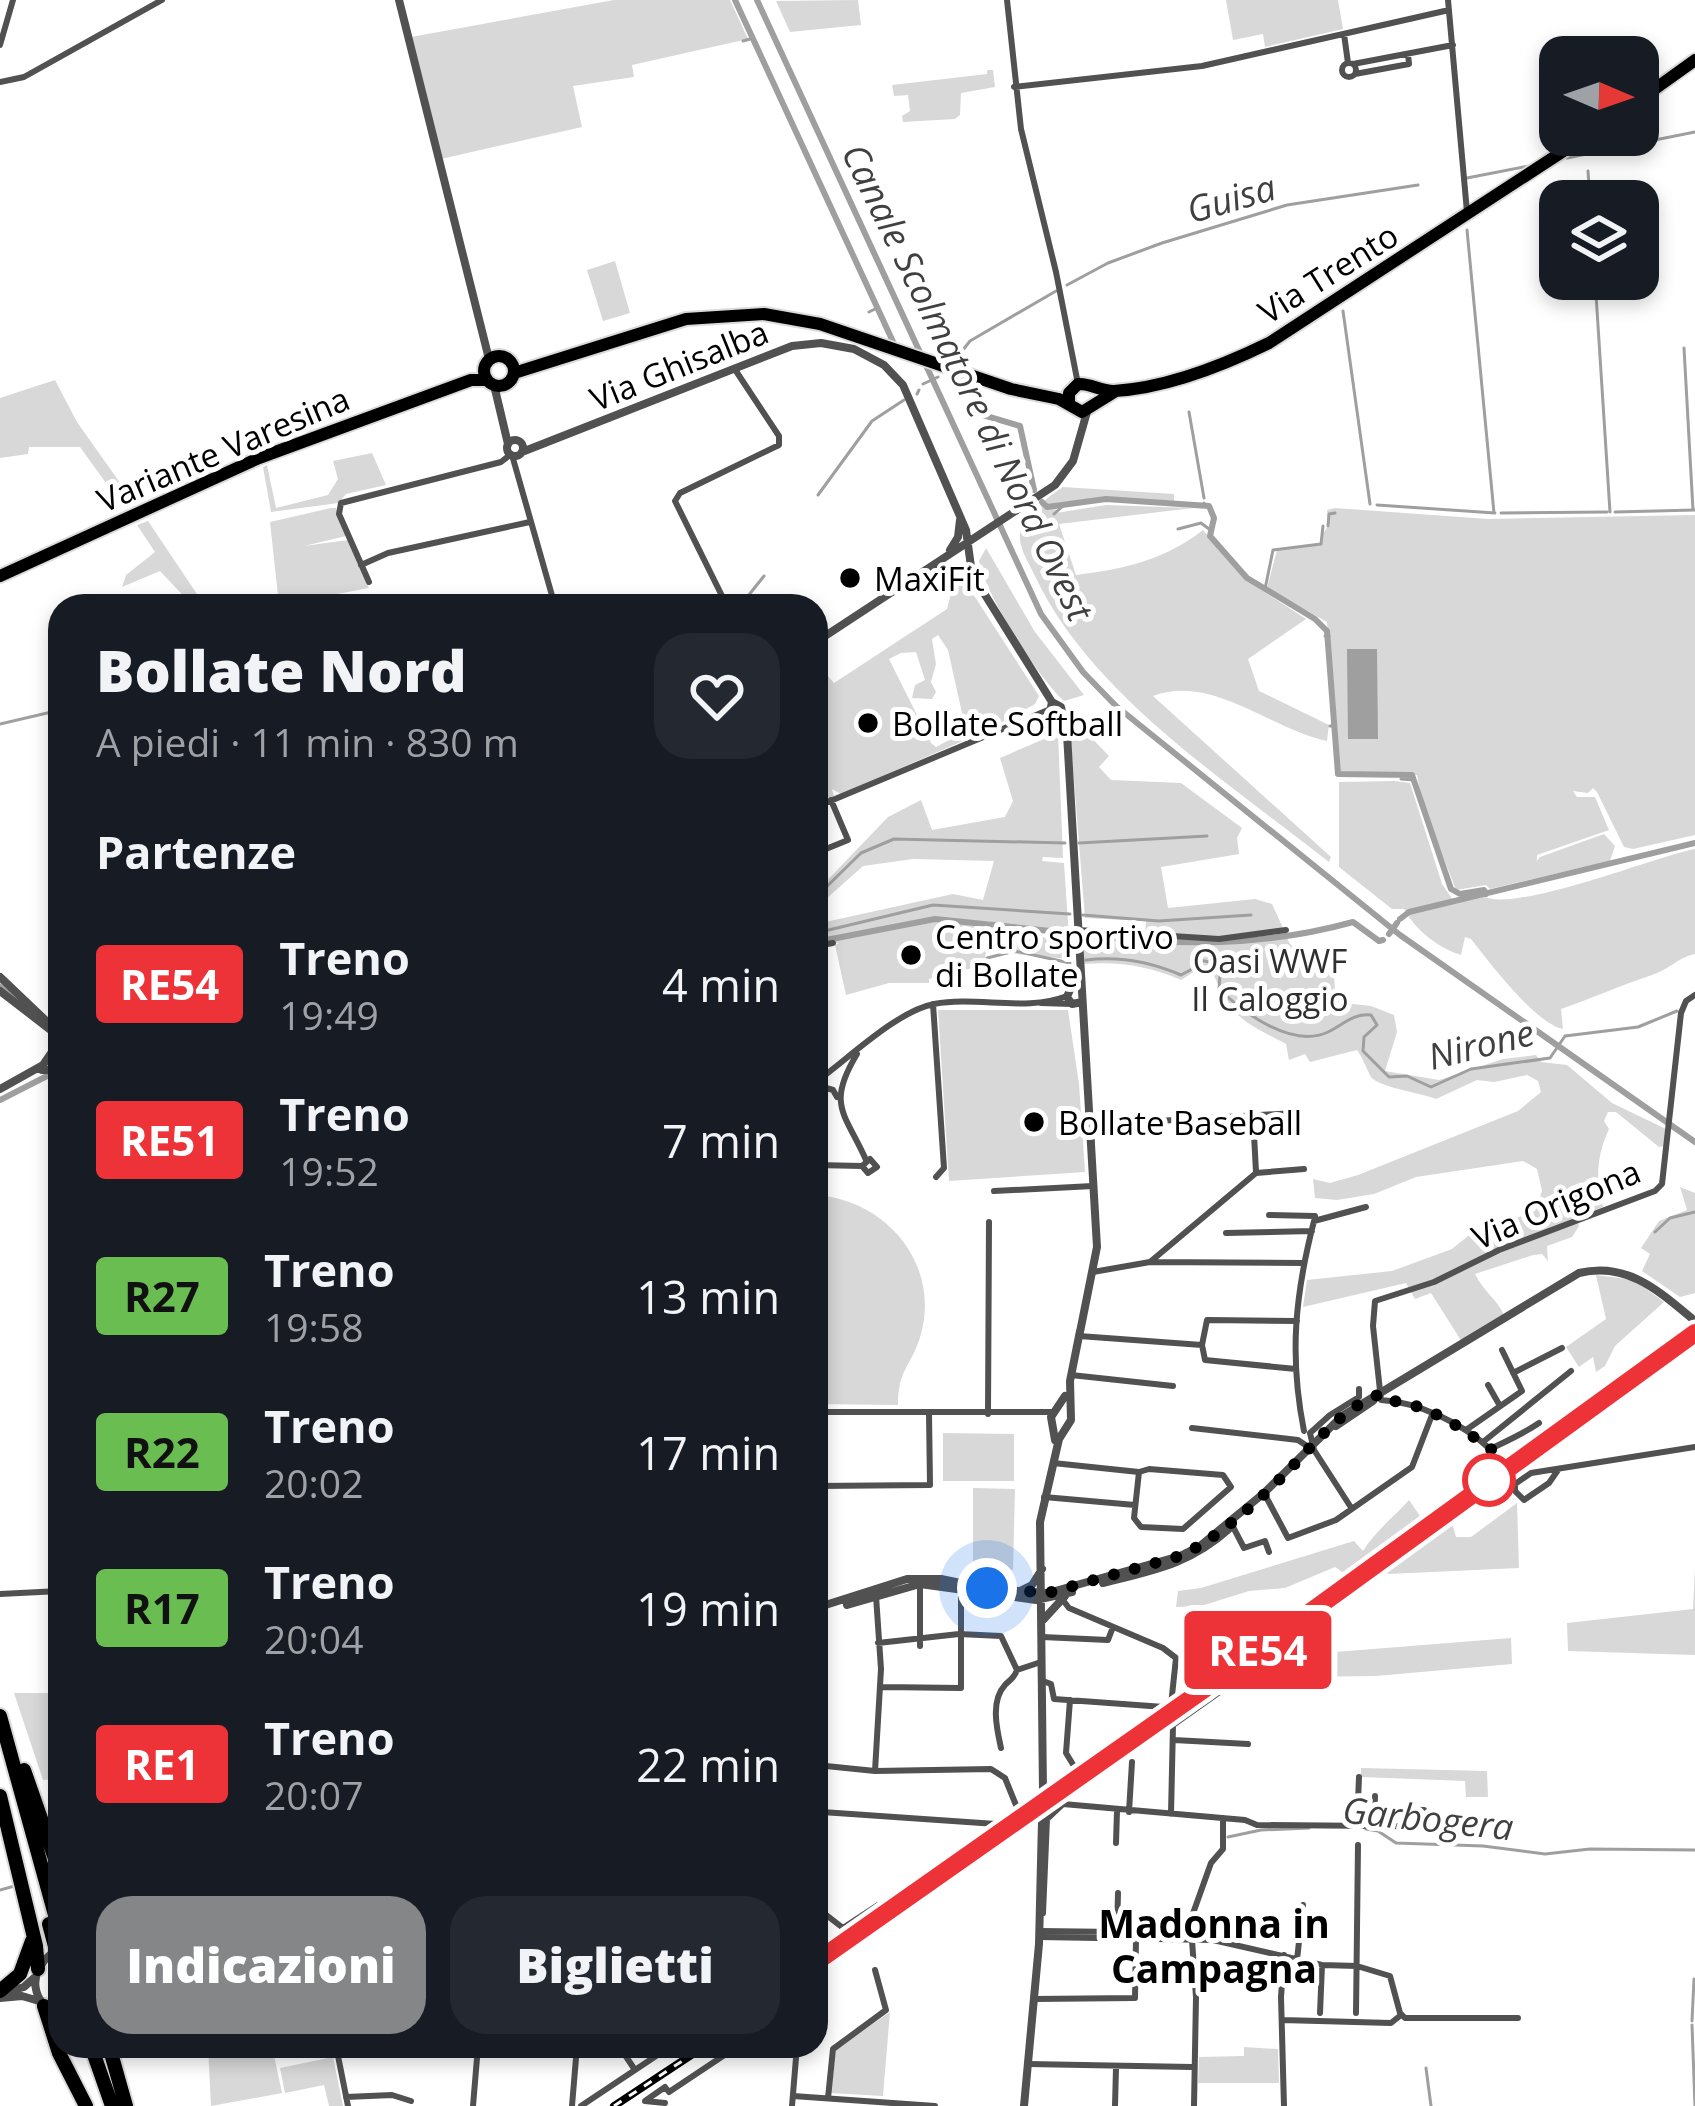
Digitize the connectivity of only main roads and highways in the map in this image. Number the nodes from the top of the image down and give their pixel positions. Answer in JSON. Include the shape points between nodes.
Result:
{"nodes":[{"id":1,"x":1695,"y":61,"type":"edge"},
{"id":2,"x":1659,"y":86,"type":"edge"},
{"id":3,"x":1557,"y":156,"type":"edge"},
{"id":4,"x":513,"y":368,"type":"junction"},
{"id":5,"x":493,"y":376,"type":"junction"},
{"id":6,"x":1081,"y":394,"type":"joint"},
{"id":7,"x":0,"y":576,"type":"edge"},
{"id":8,"x":0,"y":1702,"type":"edge"},
{"id":9,"x":0,"y":1716,"type":"edge"},
{"id":10,"x":0,"y":1750,"type":"edge"},
{"id":11,"x":0,"y":1796,"type":"edge"},
{"id":12,"x":41,"y":1880,"type":"edge"},
{"id":13,"x":48,"y":1917,"type":"edge"},
{"id":14,"x":32,"y":1930,"type":"junction"},
{"id":15,"x":36,"y":1973,"type":"road end"},
{"id":16,"x":0,"y":1994,"type":"edge"},
{"id":17,"x":42,"y":2004,"type":"road end"},
{"id":18,"x":48,"y":2021,"type":"edge"},
{"id":19,"x":61,"y":2058,"type":"edge"},
{"id":20,"x":90,"y":2058,"type":"edge"},
{"id":21,"x":92,"y":2058,"type":"edge"},
{"id":22,"x":112,"y":2058,"type":"edge"},
{"id":23,"x":86,"y":2106,"type":"edge"},
{"id":24,"x":103,"y":2106,"type":"edge"},
{"id":25,"x":112,"y":2106,"type":"edge"},
{"id":26,"x":126,"y":2106,"type":"edge"}],
"edges":[{"from":1,"to":2,"type":"main road"},
{"from":3,"to":6,"type":"main road","name":"Via Trento","via":[[1256,350],[1198,372]]},
{"from":4,"to":5,"type":"main road","name":"Variante Varesina"},
{"from":4,"to":5,"type":"main road"},
{"from":4,"to":6,"type":"main road","name":"Variante Varesina","via":[[725,314],[788,317],[1029,394]]},
{"from":5,"to":7,"type":"main road","name":"Variante Varesina","via":[[260,458]]},
{"from":8,"to":12,"type":"highway"},
{"from":9,"to":12,"type":"highway"},
{"from":10,"to":12,"type":"highway"},
{"from":11,"to":12,"type":"highway"},
{"from":12,"to":13,"type":"highway"},
{"from":12,"to":14,"type":"highway"},
{"from":14,"to":15,"type":"highway"},
{"from":14,"to":16,"type":"highway","via":[[26,1965]]},
{"from":17,"to":18,"type":"highway"},
{"from":19,"to":23,"type":"highway"},
{"from":20,"to":24,"type":"highway"},
{"from":21,"to":25,"type":"highway"},
{"from":22,"to":26,"type":"highway"}]}
